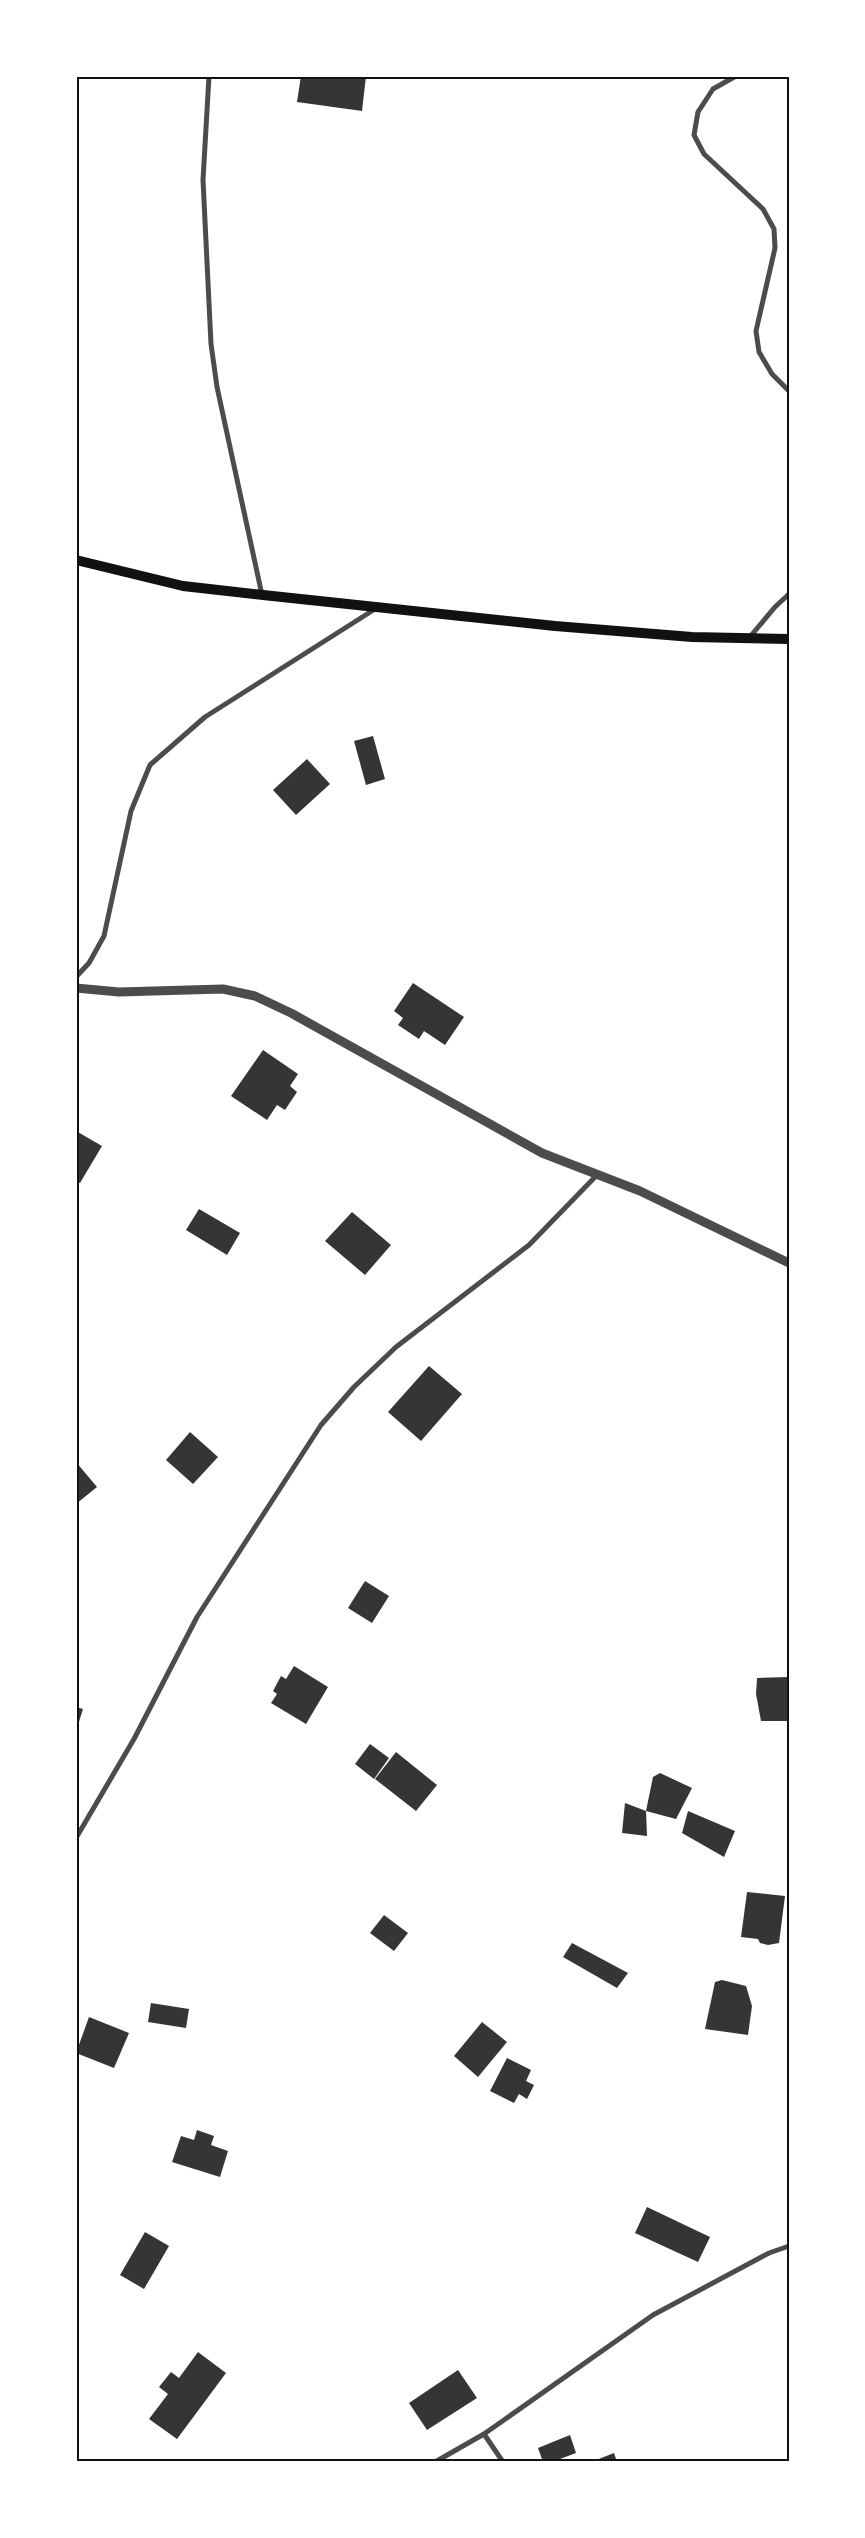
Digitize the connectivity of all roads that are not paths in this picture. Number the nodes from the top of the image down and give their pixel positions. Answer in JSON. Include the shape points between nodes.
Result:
{"nodes":[{"id":1,"x":209,"y":76,"type":"edge"},
{"id":2,"x":736,"y":76,"type":"edge"},
{"id":3,"x":789,"y":391,"type":"edge"},
{"id":4,"x":76,"y":560,"type":"edge"},
{"id":5,"x":789,"y":594,"type":"edge"},
{"id":6,"x":263,"y":595,"type":"junction"},
{"id":7,"x":377,"y":607,"type":"junction"},
{"id":8,"x":748,"y":638,"type":"junction"},
{"id":9,"x":789,"y":639,"type":"edge"},
{"id":10,"x":76,"y":978,"type":"edge"},
{"id":11,"x":76,"y":988,"type":"edge"},
{"id":12,"x":597,"y":1175,"type":"junction"},
{"id":13,"x":789,"y":1263,"type":"edge"},
{"id":14,"x":76,"y":1838,"type":"edge"},
{"id":15,"x":789,"y":2246,"type":"edge"},
{"id":16,"x":484,"y":2434,"type":"junction"},
{"id":17,"x":435,"y":2462,"type":"edge"},
{"id":18,"x":504,"y":2462,"type":"edge"}],
"edges":[{"from":1,"to":6,"type":"street","via":[[203,180],[211,344],[217,387]]},
{"from":2,"to":3,"type":"street","via":[[713,89],[698,112],[694,135],[704,154],[763,209],[774,229],[775,248],[756,331],[759,352],[772,374]]},
{"from":4,"to":6,"type":"main road","via":[[183,586]]},
{"from":5,"to":8,"type":"street"},
{"from":6,"to":7,"type":"main road"},
{"from":7,"to":8,"type":"main road","via":[[682,637]]},
{"from":7,"to":10,"type":"street","via":[[205,717],[150,765],[131,811],[104,936]]},
{"from":8,"to":9,"type":"main road"},
{"from":11,"to":12,"type":"street","via":[[120,992],[223,989],[254,996],[292,1013],[542,1154]]},
{"from":12,"to":13,"type":"street","via":[[640,1191]]},
{"from":12,"to":14,"type":"street","via":[[529,1246],[396,1348],[354,1387],[321,1425],[197,1617],[134,1739]]},
{"from":15,"to":16,"type":"street","via":[[769,2253],[653,2314]]},
{"from":16,"to":17,"type":"street"},
{"from":16,"to":18,"type":"street"}]}
